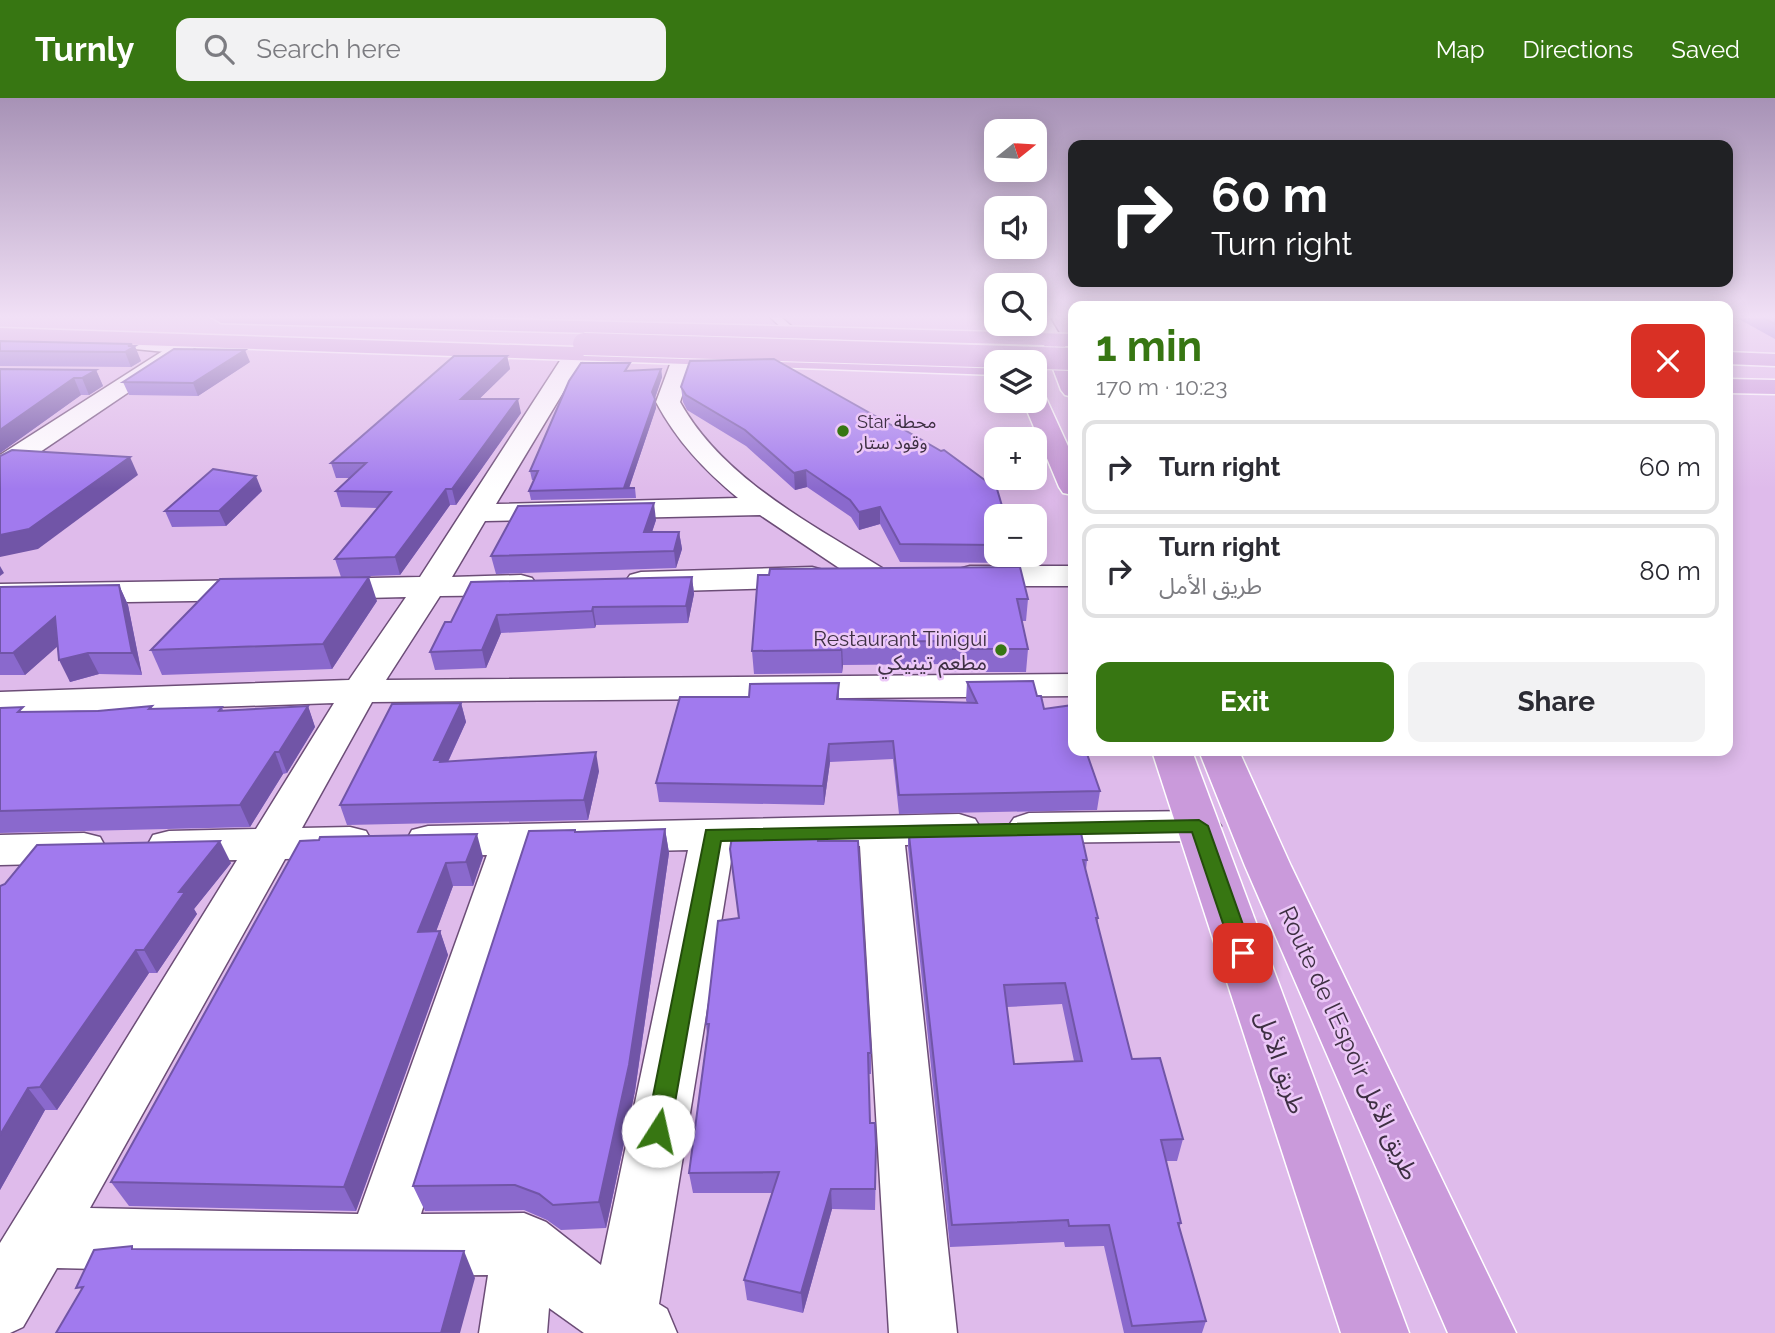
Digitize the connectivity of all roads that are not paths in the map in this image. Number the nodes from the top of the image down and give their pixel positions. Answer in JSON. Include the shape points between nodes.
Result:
{"nodes":[{"id":1,"x":137,"y":375,"type":"edge"},
{"id":2,"x":565,"y":375,"type":"edge"},
{"id":3,"x":678,"y":375,"type":"edge"},
{"id":4,"x":1733,"y":375,"type":"edge"},
{"id":5,"x":95,"y":376,"type":"edge"},
{"id":6,"x":1775,"y":376,"type":"edge"},
{"id":7,"x":133,"y":377,"type":"junction"},
{"id":8,"x":1733,"y":386,"type":"edge"},
{"id":9,"x":1775,"y":387,"type":"edge"},
{"id":10,"x":1041,"y":413,"type":"edge"},
{"id":11,"x":0,"y":467,"type":"edge"},
{"id":12,"x":1068,"y":475,"type":"edge"},
{"id":13,"x":767,"y":506,"type":"junction"},
{"id":14,"x":475,"y":513,"type":"junction"},
{"id":15,"x":938,"y":575,"type":"edge"},
{"id":16,"x":1068,"y":576,"type":"edge"},
{"id":17,"x":608,"y":583,"type":"edge"},
{"id":18,"x":553,"y":584,"type":"edge"},
{"id":19,"x":429,"y":588,"type":"junction"},
{"id":20,"x":0,"y":594,"type":"edge"},
{"id":21,"x":1068,"y":684,"type":"edge"},
{"id":22,"x":359,"y":691,"type":"junction"},
{"id":23,"x":0,"y":703,"type":"edge"},
{"id":24,"x":1174,"y":756,"type":"edge"},
{"id":25,"x":1221,"y":756,"type":"edge"},
{"id":26,"x":1199,"y":826,"type":"junction"},
{"id":27,"x":881,"y":830,"type":"junction"},
{"id":28,"x":713,"y":835,"type":"junction"},
{"id":29,"x":515,"y":839,"type":"junction"},
{"id":30,"x":271,"y":844,"type":"junction"},
{"id":31,"x":18,"y":850,"type":"edge"},
{"id":32,"x":0,"y":893,"type":"edge"},
{"id":33,"x":41,"y":1237,"type":"junction"},
{"id":34,"x":524,"y":1244,"type":"junction"},
{"id":35,"x":379,"y":1245,"type":"junction"},
{"id":36,"x":0,"y":1304,"type":"edge"},
{"id":37,"x":633,"y":1326,"type":"edge"},
{"id":38,"x":513,"y":1333,"type":"edge"},
{"id":39,"x":923,"y":1333,"type":"edge"},
{"id":40,"x":1375,"y":1333,"type":"edge"},
{"id":41,"x":1482,"y":1333,"type":"edge"}],
"edges":[{"from":1,"to":7,"type":"street"},
{"from":2,"to":14,"type":"street"},
{"from":3,"to":13,"type":"street","via":[[668,402],[675,419],[700,451]]},
{"from":4,"to":6,"type":"highway"},
{"from":5,"to":7,"type":"street"},
{"from":7,"to":11,"type":"street"},
{"from":8,"to":9,"type":"highway"},
{"from":10,"to":12,"type":"highway"},
{"from":13,"to":14,"type":"street"},
{"from":13,"to":17,"type":"street","via":[[884,575]]},
{"from":14,"to":19,"type":"street"},
{"from":15,"to":16,"type":"street"},
{"from":18,"to":19,"type":"street"},
{"from":19,"to":20,"type":"street"},
{"from":19,"to":22,"type":"street"},
{"from":21,"to":22,"type":"street"},
{"from":22,"to":23,"type":"street"},
{"from":22,"to":30,"type":"street"},
{"from":24,"to":26,"type":"highway","name":"طريق الأمل"},
{"from":25,"to":41,"type":"highway","name":"Route de l’Espoir طريق الأمل"},
{"from":26,"to":27,"type":"street"},
{"from":26,"to":40,"type":"highway","name":"طريق الأمل"},
{"from":27,"to":28,"type":"street"},
{"from":27,"to":39,"type":"street"},
{"from":28,"to":29,"type":"street"},
{"from":28,"to":37,"type":"street"},
{"from":29,"to":30,"type":"street"},
{"from":29,"to":35,"type":"street"},
{"from":30,"to":31,"type":"street"},
{"from":30,"to":33,"type":"street"},
{"from":31,"to":32,"type":"street"},
{"from":33,"to":35,"type":"street"},
{"from":33,"to":36,"type":"street"},
{"from":34,"to":35,"type":"street"},
{"from":34,"to":37,"type":"street"},
{"from":34,"to":38,"type":"street"}]}
